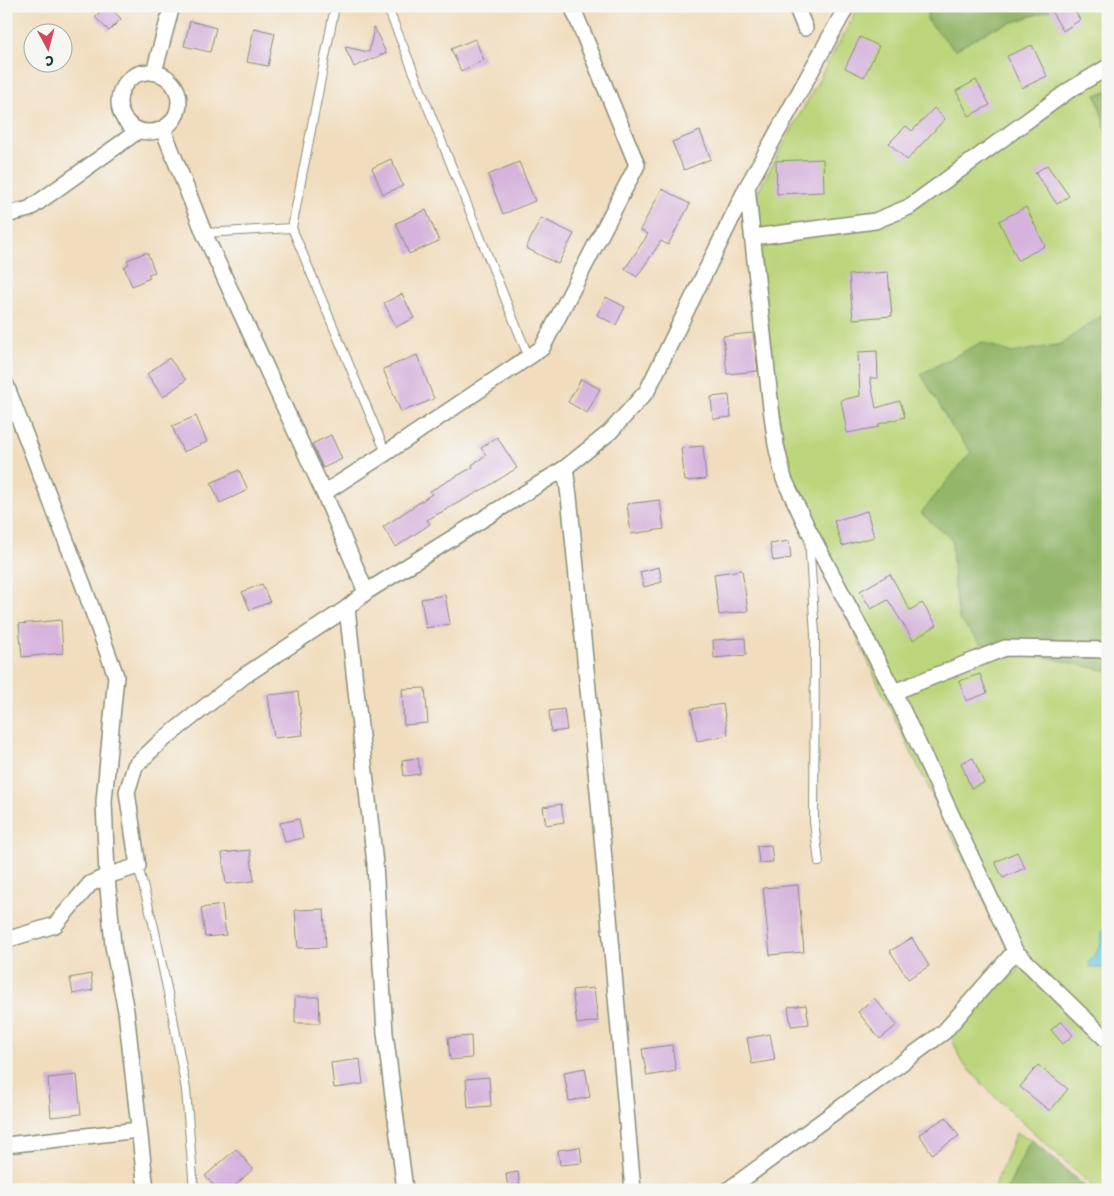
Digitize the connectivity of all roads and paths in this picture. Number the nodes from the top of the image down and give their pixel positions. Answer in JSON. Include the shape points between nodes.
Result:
{"nodes":[{"id":1,"x":172,"y":6,"type":"edge"},
{"id":2,"x":335,"y":6,"type":"edge"},
{"id":3,"x":387,"y":6,"type":"edge"},
{"id":4,"x":572,"y":6,"type":"edge"},
{"id":5,"x":796,"y":6,"type":"edge"},
{"id":6,"x":847,"y":6,"type":"edge"},
{"id":7,"x":805,"y":28,"type":"dead end"},
{"id":8,"x":1108,"y":67,"type":"edge"},
{"id":9,"x":154,"y":72,"type":"junction"},
{"id":10,"x":163,"y":129,"type":"junction"},
{"id":11,"x":138,"y":131,"type":"junction"},
{"id":12,"x":747,"y":188,"type":"junction"},
{"id":13,"x":6,"y":215,"type":"edge"},
{"id":14,"x":292,"y":228,"type":"junction"},
{"id":15,"x":204,"y":233,"type":"junction"},
{"id":16,"x":753,"y":237,"type":"junction"},
{"id":17,"x":529,"y":358,"type":"junction"},
{"id":18,"x":6,"y":385,"type":"edge"},
{"id":19,"x":386,"y":453,"type":"junction"},
{"id":20,"x":565,"y":468,"type":"junction"},
{"id":21,"x":324,"y":493,"type":"junction"},
{"id":22,"x":808,"y":529,"type":"junction"},
{"id":23,"x":366,"y":592,"type":"junction"},
{"id":24,"x":347,"y":608,"type":"junction"},
{"id":25,"x":1108,"y":650,"type":"edge"},
{"id":26,"x":894,"y":692,"type":"junction"},
{"id":27,"x":819,"y":862,"type":"dead end"},
{"id":28,"x":138,"y":866,"type":"junction"},
{"id":29,"x":107,"y":876,"type":"junction"},
{"id":30,"x":6,"y":940,"type":"edge"},
{"id":31,"x":1015,"y":951,"type":"junction"},
{"id":32,"x":1108,"y":1041,"type":"edge"},
{"id":33,"x":139,"y":1130,"type":"junction"},
{"id":34,"x":6,"y":1145,"type":"edge"},
{"id":35,"x":146,"y":1190,"type":"edge"},
{"id":36,"x":194,"y":1190,"type":"edge"},
{"id":37,"x":405,"y":1190,"type":"edge"},
{"id":38,"x":633,"y":1190,"type":"edge"},
{"id":39,"x":728,"y":1190,"type":"edge"}],
"edges":[{"from":1,"to":9,"type":"street"},
{"from":2,"to":14,"type":"lane"},
{"from":3,"to":17,"type":"lane"},
{"from":4,"to":17,"type":"street","via":[[636,165],[542,348]]},
{"from":5,"to":7,"type":"street"},
{"from":6,"to":12,"type":"street"},
{"from":8,"to":16,"type":"street","via":[[1068,91],[909,207],[875,221]]},
{"from":9,"to":10,"type":"street","via":[[171,81],[179,98],[176,116]]},
{"from":9,"to":11,"type":"street","via":[[135,75],[127,82],[119,99],[123,118]]},
{"from":10,"to":11,"type":"street"},
{"from":10,"to":15,"type":"street"},
{"from":11,"to":13,"type":"street","via":[[29,209]]},
{"from":12,"to":16,"type":"street"},
{"from":12,"to":20,"type":"street","via":[[647,391],[610,432]]},
{"from":14,"to":15,"type":"lane"},
{"from":14,"to":19,"type":"lane"},
{"from":15,"to":21,"type":"street"},
{"from":16,"to":22,"type":"street","via":[[776,445],[784,479]]},
{"from":17,"to":19,"type":"street"},
{"from":18,"to":29,"type":"street","via":[[116,676],[104,800]]},
{"from":19,"to":21,"type":"street"},
{"from":20,"to":23,"type":"street"},
{"from":20,"to":38,"type":"street","via":[[598,791]]},
{"from":21,"to":23,"type":"street"},
{"from":22,"to":26,"type":"street"},
{"from":22,"to":27,"type":"lane","via":[[815,635],[814,822]]},
{"from":23,"to":24,"type":"street"},
{"from":24,"to":28,"type":"street","via":[[244,676],[135,766],[127,792]]},
{"from":24,"to":37,"type":"street","via":[[375,864],[385,1033]]},
{"from":25,"to":26,"type":"street","via":[[1005,648]]},
{"from":26,"to":31,"type":"street"},
{"from":28,"to":29,"type":"street"},
{"from":28,"to":36,"type":"lane","via":[[154,926],[186,1090]]},
{"from":29,"to":30,"type":"street","via":[[90,884],[55,925]]},
{"from":29,"to":33,"type":"street","via":[[113,946],[126,1011]]},
{"from":31,"to":32,"type":"street"},
{"from":31,"to":39,"type":"street","via":[[944,1032]]},
{"from":33,"to":34,"type":"street"},
{"from":33,"to":35,"type":"street"}]}
